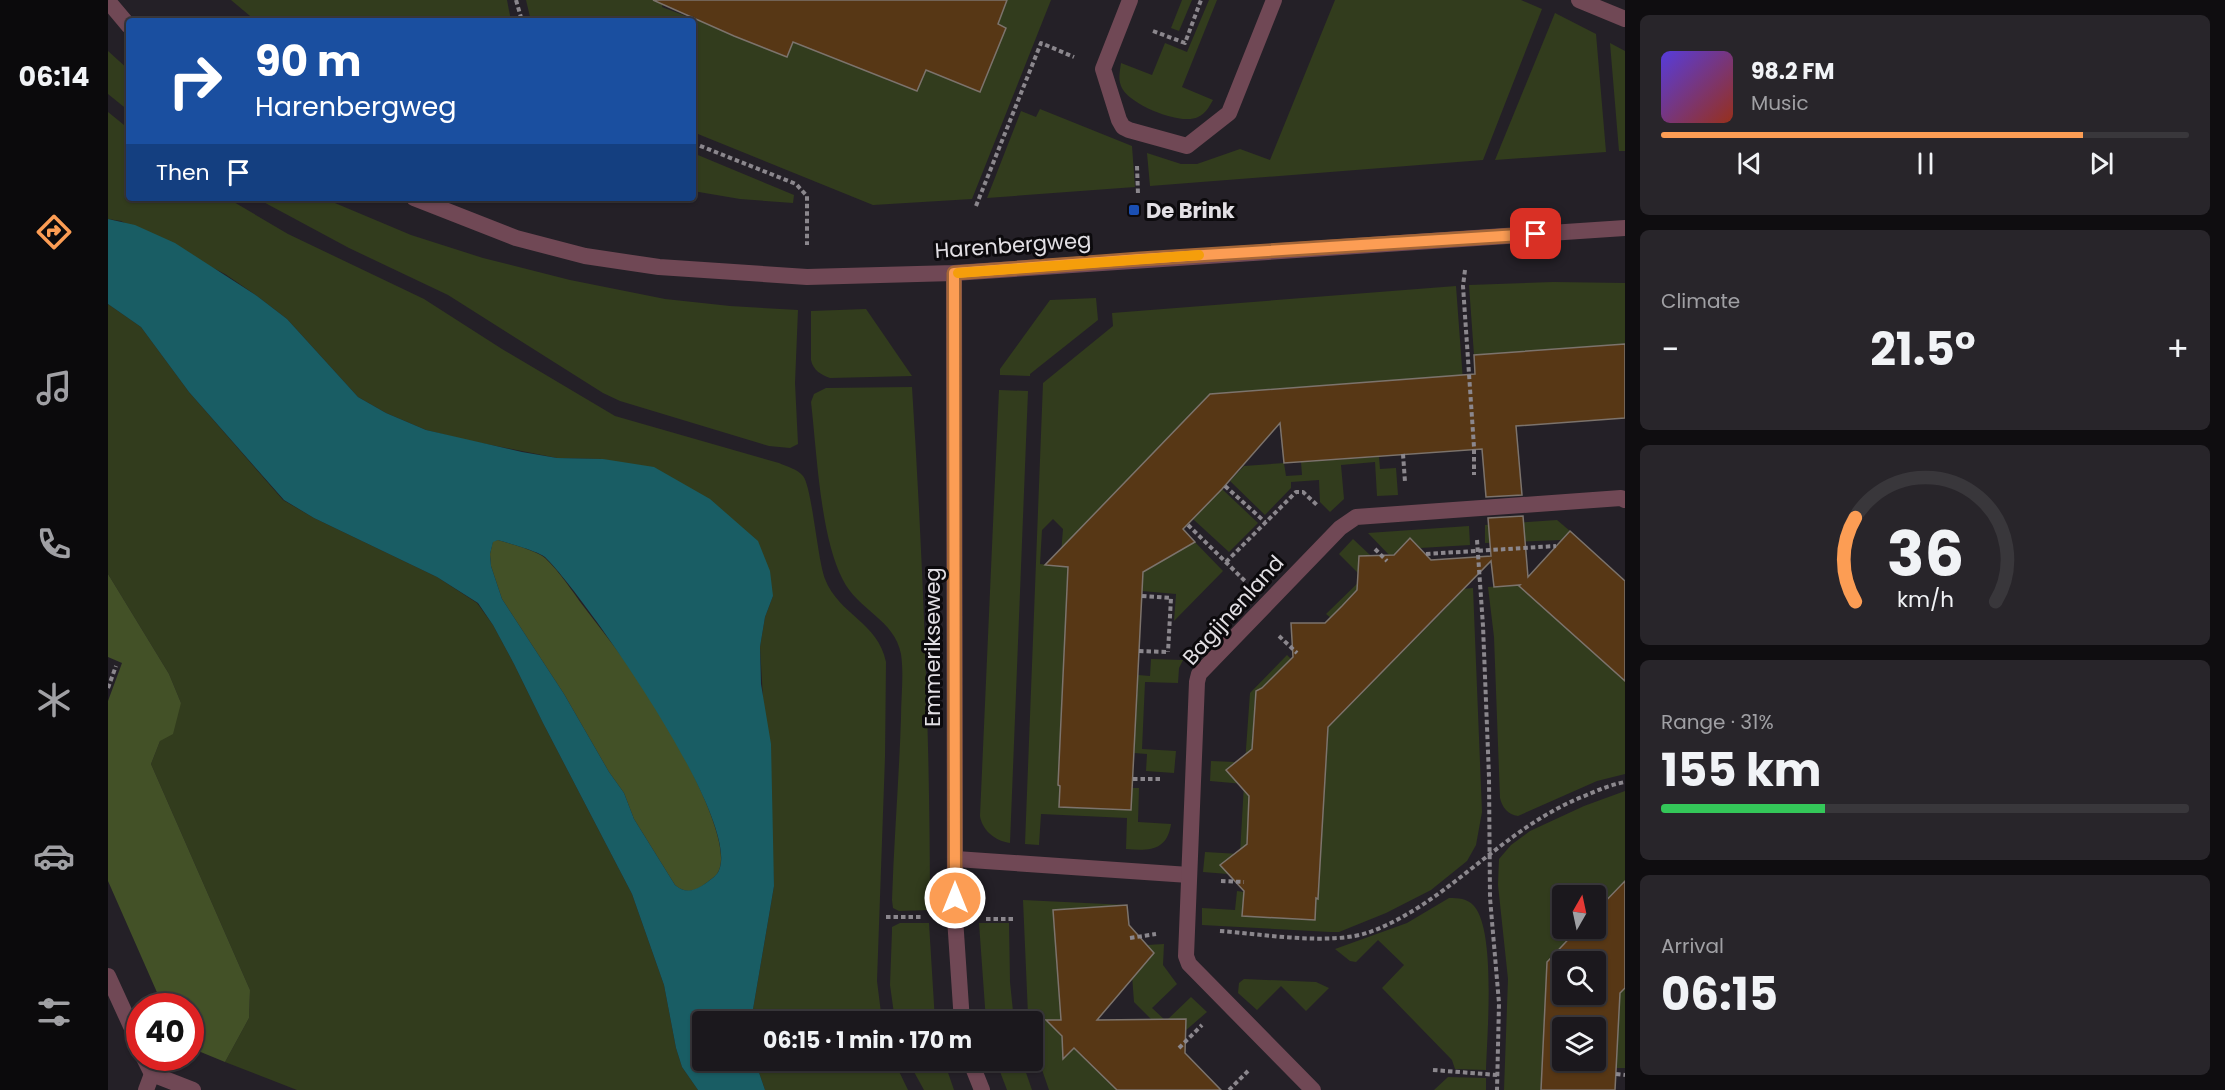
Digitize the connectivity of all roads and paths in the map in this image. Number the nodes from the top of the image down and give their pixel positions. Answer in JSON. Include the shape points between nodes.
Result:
{"nodes":[{"id":1,"x":516,"y":0,"type":"edge"},
{"id":2,"x":1130,"y":0,"type":"edge"},
{"id":3,"x":1201,"y":0,"type":"edge"},
{"id":4,"x":1274,"y":0,"type":"edge"},
{"id":5,"x":1579,"y":0,"type":"edge"},
{"id":6,"x":108,"y":1,"type":"edge"},
{"id":7,"x":521,"y":18,"type":"edge"},
{"id":8,"x":1122,"y":18,"type":"junction"},
{"id":9,"x":1625,"y":19,"type":"edge"},
{"id":10,"x":126,"y":22,"type":"edge"},
{"id":11,"x":1103,"y":69,"type":"junction"},
{"id":12,"x":696,"y":144,"type":"edge"},
{"id":13,"x":422,"y":201,"type":"edge"},
{"id":14,"x":976,"y":206,"type":"dead end"},
{"id":15,"x":1625,"y":228,"type":"edge"},
{"id":16,"x":1469,"y":239,"type":"junction"},
{"id":17,"x":954,"y":273,"type":"junction"},
{"id":18,"x":807,"y":277,"type":"junction"},
{"id":19,"x":1225,"y":486,"type":"dead end"},
{"id":20,"x":1625,"y":500,"type":"edge"},
{"id":21,"x":1474,"y":508,"type":"junction"},
{"id":22,"x":1266,"y":522,"type":"junction"},
{"id":23,"x":1188,"y":525,"type":"dead end"},
{"id":24,"x":1340,"y":528,"type":"junction"},
{"id":25,"x":1556,"y":546,"type":"dead end"},
{"id":26,"x":1478,"y":551,"type":"junction"},
{"id":27,"x":1426,"y":554,"type":"dead end"},
{"id":28,"x":1226,"y":562,"type":"junction"},
{"id":29,"x":1142,"y":596,"type":"dead end"},
{"id":30,"x":1268,"y":603,"type":"junction"},
{"id":31,"x":1168,"y":652,"type":"dead end"},
{"id":32,"x":116,"y":666,"type":"dead end"},
{"id":33,"x":108,"y":688,"type":"edge"},
{"id":34,"x":1625,"y":782,"type":"edge"},
{"id":35,"x":1490,"y":852,"type":"junction"},
{"id":36,"x":956,"y":859,"type":"junction"},
{"id":37,"x":1189,"y":874,"type":"junction"},
{"id":38,"x":1187,"y":928,"type":"junction"},
{"id":39,"x":1130,"y":938,"type":"dead end"},
{"id":40,"x":108,"y":976,"type":"edge"},
{"id":41,"x":961,"y":1011,"type":"edge"},
{"id":42,"x":126,"y":1015,"type":"edge"},
{"id":43,"x":1432,"y":1070,"type":"dead end"},
{"id":44,"x":974,"y":1071,"type":"edge"},
{"id":45,"x":1616,"y":1074,"type":"dead end"},
{"id":46,"x":1625,"y":1075,"type":"edge"},
{"id":47,"x":1497,"y":1076,"type":"junction"},
{"id":48,"x":149,"y":1082,"type":"edge"},
{"id":49,"x":193,"y":1090,"type":"edge"},
{"id":50,"x":982,"y":1090,"type":"edge"},
{"id":51,"x":1313,"y":1090,"type":"edge"},
{"id":52,"x":1497,"y":1090,"type":"edge"}],
"edges":[{"from":1,"to":7,"type":"path"},
{"from":2,"to":8,"type":"street"},
{"from":3,"to":8,"type":"path","via":[[1185,43]]},
{"from":4,"to":11,"type":"street","via":[[1229,113],[1187,146],[1123,127]]},
{"from":5,"to":9,"type":"street"},
{"from":6,"to":10,"type":"street"},
{"from":8,"to":11,"type":"street"},
{"from":11,"to":14,"type":"path","via":[[1041,43]]},
{"from":12,"to":18,"type":"path","via":[[796,184],[807,196]]},
{"from":13,"to":18,"type":"street","name":"Harenbergweg","via":[[516,238],[585,256],[659,267]]},
{"from":15,"to":16,"type":"street","name":"Harenbergweg"},
{"from":16,"to":17,"type":"street","name":"Harenbergweg"},
{"from":16,"to":21,"type":"path","via":[[1463,286],[1474,447]]},
{"from":17,"to":18,"type":"street","name":"Harenbergweg"},
{"from":17,"to":36,"type":"street","name":"Emmerikseweg"},
{"from":19,"to":22,"type":"path"},
{"from":20,"to":21,"type":"street","name":"Bagijnenland"},
{"from":21,"to":24,"type":"street","name":"Bagijnenland","via":[[1356,517]]},
{"from":21,"to":26,"type":"path"},
{"from":22,"to":24,"type":"path","via":[[1296,492],[1303,492]]},
{"from":22,"to":28,"type":"path"},
{"from":23,"to":28,"type":"path"},
{"from":24,"to":30,"type":"street","name":"Bagijnenland"},
{"from":25,"to":26,"type":"path"},
{"from":26,"to":27,"type":"path"},
{"from":26,"to":35,"type":"path"},
{"from":28,"to":30,"type":"path"},
{"from":29,"to":31,"type":"path","via":[[1171,598]]},
{"from":30,"to":37,"type":"street","name":"Bagijnenland","via":[[1199,674]]},
{"from":32,"to":33,"type":"path"},
{"from":34,"to":35,"type":"path","via":[[1568,802]]},
{"from":35,"to":38,"type":"path","via":[[1435,896],[1369,932],[1335,939]]},
{"from":35,"to":47,"type":"path","via":[[1499,1003]]},
{"from":36,"to":37,"type":"street"},
{"from":36,"to":41,"type":"street","name":"Emmerikseweg","via":[[955,918]]},
{"from":37,"to":38,"type":"street","name":"Bagijnenland"},
{"from":38,"to":39,"type":"path"},
{"from":38,"to":51,"type":"street","name":"Bagijnenland","via":[[1189,964]]},
{"from":40,"to":42,"type":"street"},
{"from":43,"to":47,"type":"path"},
{"from":44,"to":50,"type":"street"},
{"from":45,"to":46,"type":"path"},
{"from":47,"to":52,"type":"path"},
{"from":48,"to":49,"type":"street"}]}
